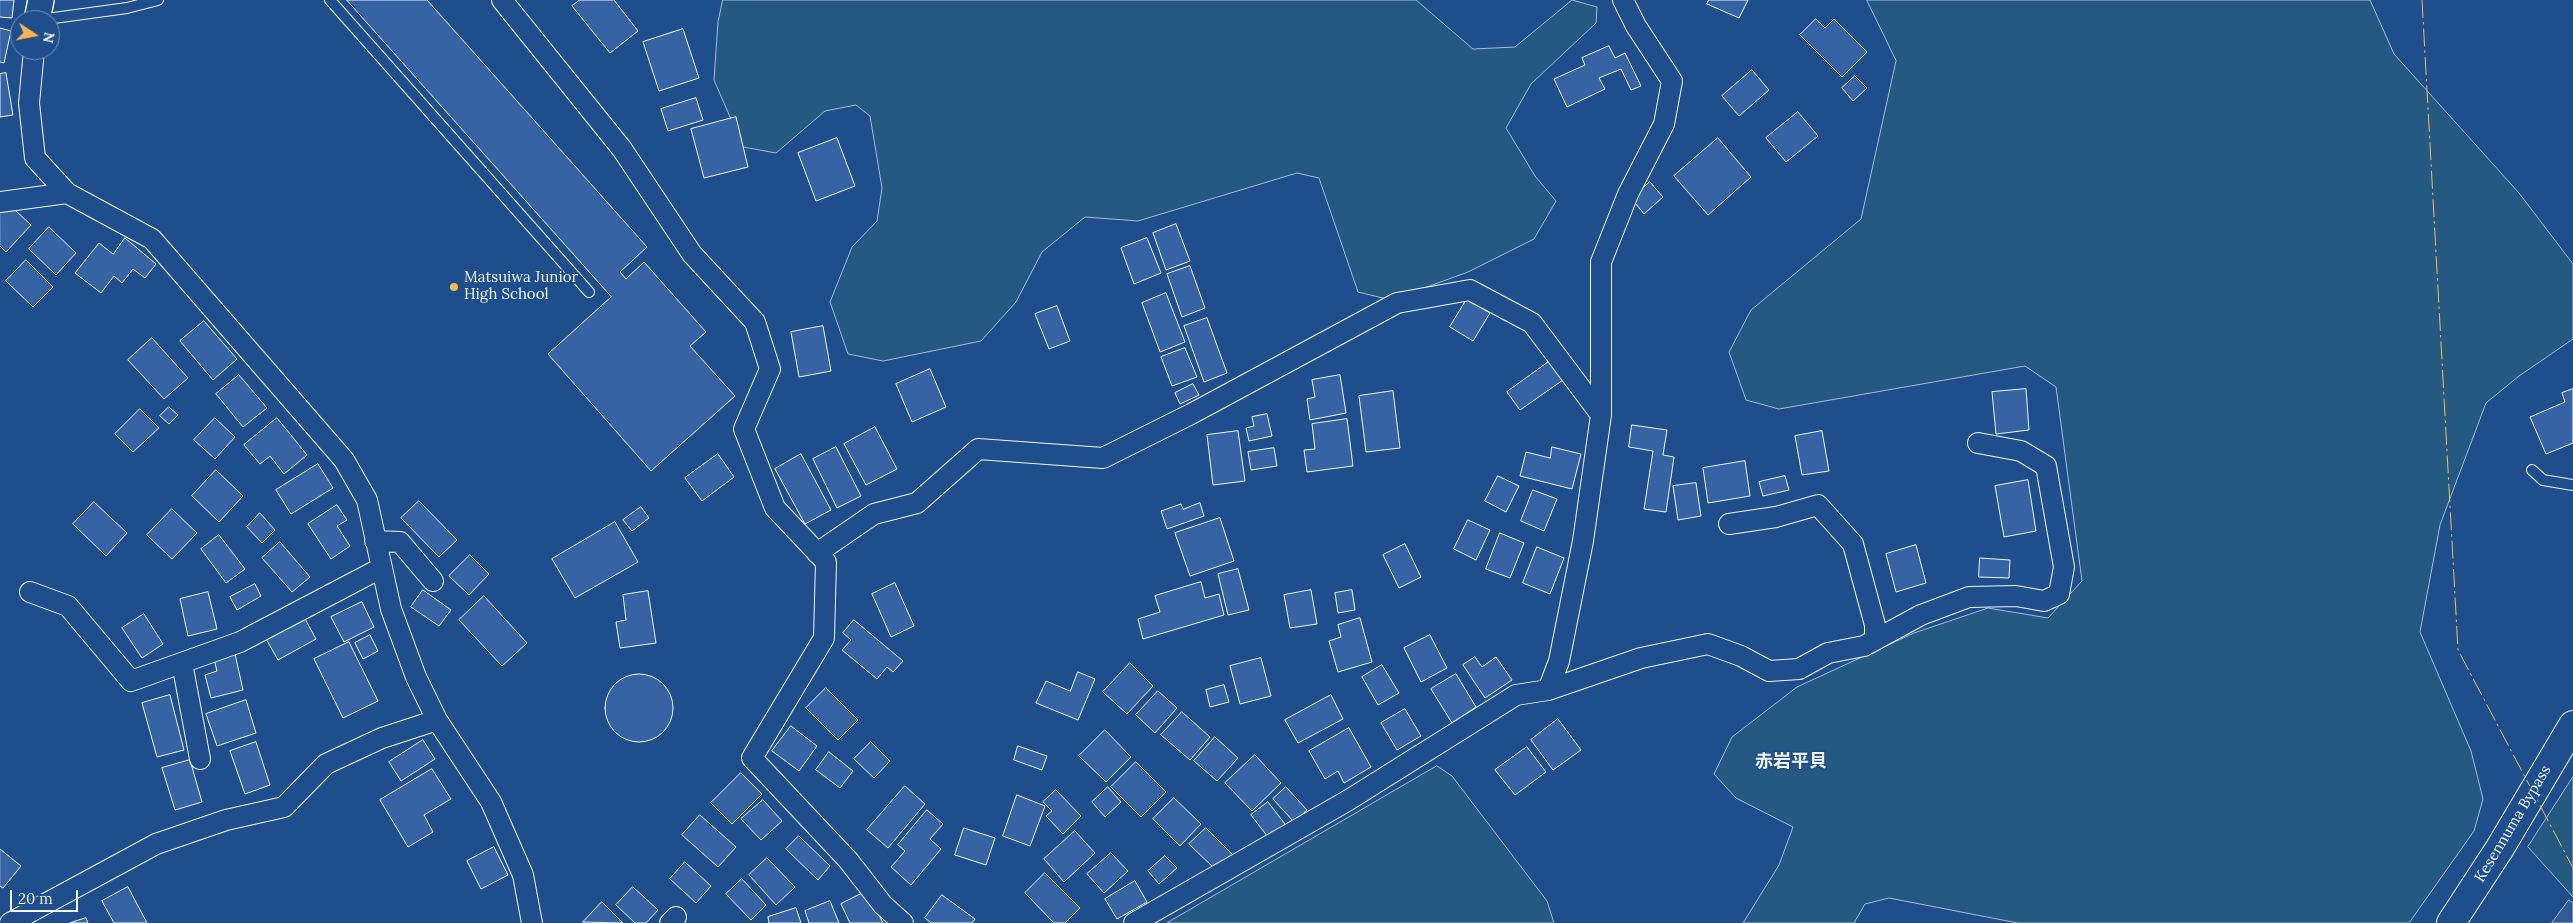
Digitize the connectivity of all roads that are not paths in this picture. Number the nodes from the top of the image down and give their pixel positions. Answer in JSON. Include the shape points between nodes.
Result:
{"nodes":[{"id":1,"x":158,"y":0,"type":"edge"},
{"id":2,"x":330,"y":0,"type":"edge"},
{"id":3,"x":502,"y":0,"type":"edge"},
{"id":4,"x":1623,"y":0,"type":"edge"},
{"id":5,"x":60,"y":17,"type":"edge"},
{"id":6,"x":33,"y":60,"type":"edge"},
{"id":7,"x":67,"y":192,"type":"junction"},
{"id":8,"x":0,"y":202,"type":"edge"},
{"id":9,"x":589,"y":292,"type":"dead end"},
{"id":10,"x":1601,"y":415,"type":"junction"},
{"id":11,"x":1978,"y":443,"type":"dead end"},
{"id":12,"x":2532,"y":470,"type":"dead end"},
{"id":13,"x":2573,"y":485,"type":"edge"},
{"id":14,"x":1729,"y":524,"type":"dead end"},
{"id":15,"x":375,"y":541,"type":"junction"},
{"id":16,"x":818,"y":553,"type":"junction"},
{"id":17,"x":380,"y":568,"type":"junction"},
{"id":18,"x":432,"y":581,"type":"dead end"},
{"id":19,"x":30,"y":592,"type":"dead end"},
{"id":20,"x":1875,"y":640,"type":"junction"},
{"id":21,"x":182,"y":663,"type":"junction"},
{"id":22,"x":1548,"y":690,"type":"junction"},
{"id":23,"x":437,"y":720,"type":"junction"},
{"id":24,"x":2573,"y":725,"type":"edge"},
{"id":25,"x":200,"y":759,"type":"dead end"},
{"id":26,"x":10,"y":923,"type":"edge"},
{"id":27,"x":532,"y":923,"type":"edge"},
{"id":28,"x":904,"y":923,"type":"edge"},
{"id":29,"x":1134,"y":923,"type":"edge"},
{"id":30,"x":2451,"y":923,"type":"edge"}],
"edges":[{"from":1,"to":5,"type":"lane","via":[[128,8]]},
{"from":2,"to":9,"type":"lane"},
{"from":3,"to":16,"type":"street","via":[[622,149],[692,254],[755,322],[770,368],[744,429],[774,508]]},
{"from":4,"to":10,"type":"street","via":[[1672,81],[1664,124],[1628,194],[1601,262]]},
{"from":6,"to":7,"type":"street","via":[[29,103],[35,158]]},
{"from":7,"to":8,"type":"street"},
{"from":7,"to":15,"type":"street","via":[[152,238],[344,460],[367,500]]},
{"from":10,"to":16,"type":"street","via":[[1532,323],[1470,290],[1397,303],[1103,458],[978,449],[917,503],[874,514]]},
{"from":10,"to":22,"type":"street","via":[[1583,541],[1559,661]]},
{"from":11,"to":20,"type":"street","via":[[2021,451],[2046,466],[2064,567],[2059,594],[2044,601],[2016,596],[1969,597],[1921,615]]},
{"from":12,"to":13,"type":"lane","via":[[2543,480]]},
{"from":14,"to":20,"type":"street","via":[[1776,517],[1818,505],[1853,544],[1876,625]]},
{"from":15,"to":17,"type":"street"},
{"from":15,"to":18,"type":"street","via":[[400,542]]},
{"from":16,"to":28,"type":"street","via":[[826,562],[824,638],[752,758],[848,860],[883,905]]},
{"from":17,"to":21,"type":"street","via":[[240,642]]},
{"from":17,"to":23,"type":"street","via":[[416,678]]},
{"from":19,"to":21,"type":"street","via":[[68,606],[131,681]]},
{"from":20,"to":22,"type":"street","via":[[1864,646],[1828,653],[1799,669],[1769,671],[1708,644],[1641,658]]},
{"from":21,"to":25,"type":"street"},
{"from":22,"to":29,"type":"street","via":[[1516,695],[1348,801]]},
{"from":23,"to":26,"type":"street","via":[[382,738],[326,764],[284,807],[226,820],[156,844]]},
{"from":23,"to":27,"type":"street","via":[[491,802],[523,875]]},
{"from":24,"to":30,"type":"highway","name":"Kesennuma Bypass"}]}
